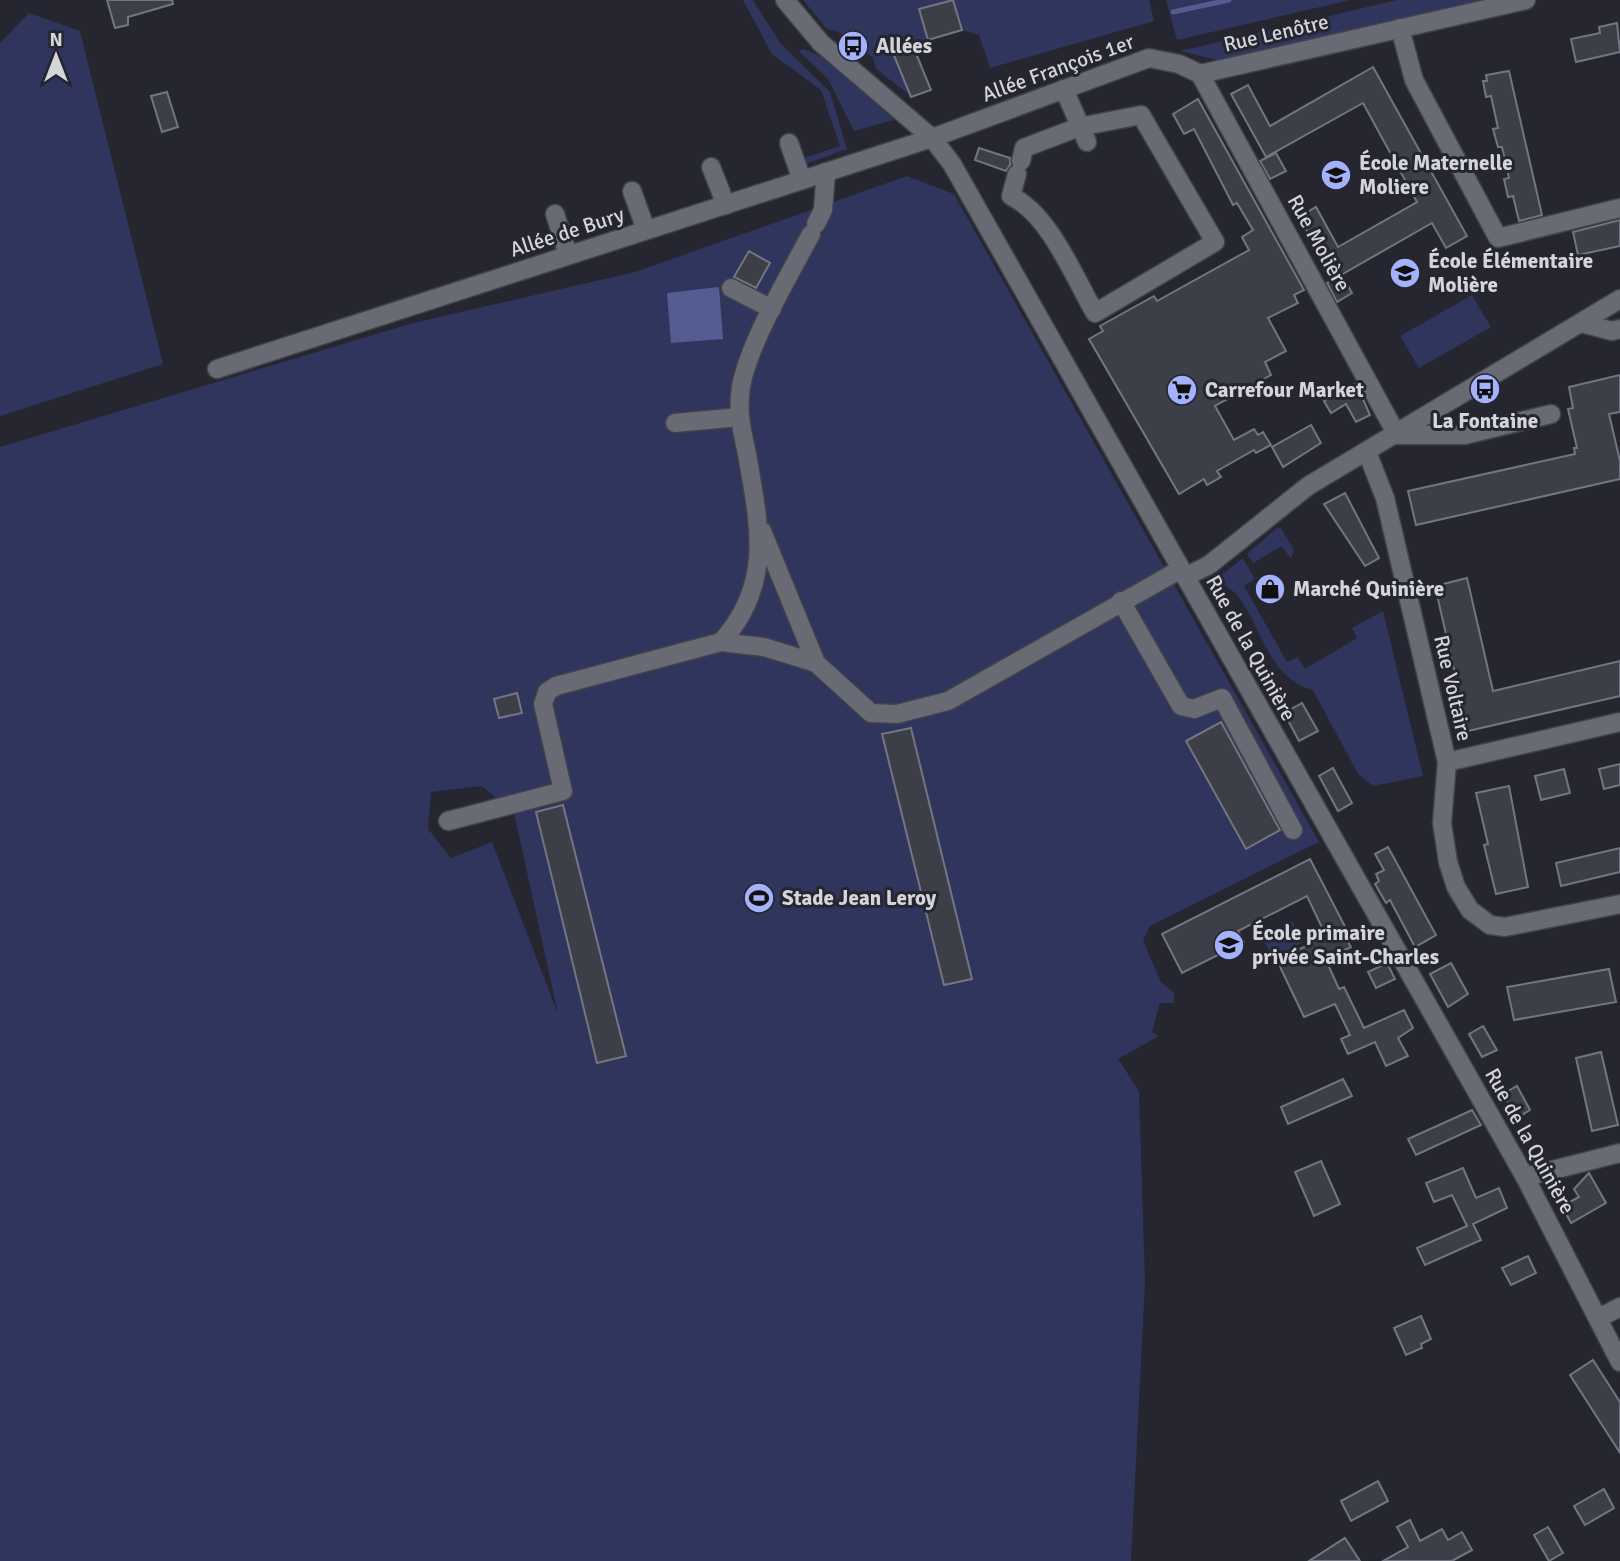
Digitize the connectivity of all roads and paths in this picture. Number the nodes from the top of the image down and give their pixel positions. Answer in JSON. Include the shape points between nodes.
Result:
{"nodes":[{"id":1,"x":785,"y":0,"type":"edge"},
{"id":2,"x":1526,"y":0,"type":"edge"},
{"id":3,"x":1400,"y":28,"type":"junction"},
{"id":4,"x":1200,"y":74,"type":"junction"},
{"id":5,"x":1064,"y":89,"type":"junction"},
{"id":6,"x":1083,"y":134,"type":"junction"},
{"id":7,"x":932,"y":138,"type":"junction"},
{"id":8,"x":789,"y":143,"type":"dead end"},
{"id":9,"x":711,"y":167,"type":"dead end"},
{"id":10,"x":826,"y":172,"type":"junction"},
{"id":11,"x":802,"y":180,"type":"junction"},
{"id":12,"x":632,"y":191,"type":"dead end"},
{"id":13,"x":726,"y":205,"type":"junction"},
{"id":14,"x":1620,"y":208,"type":"edge"},
{"id":15,"x":555,"y":214,"type":"dead end"},
{"id":16,"x":646,"y":230,"type":"junction"},
{"id":17,"x":568,"y":256,"type":"junction"},
{"id":18,"x":731,"y":288,"type":"dead end"},
{"id":19,"x":1620,"y":299,"type":"edge"},
{"id":20,"x":772,"y":309,"type":"junction"},
{"id":21,"x":1581,"y":323,"type":"junction"},
{"id":22,"x":1620,"y":329,"type":"edge"},
{"id":23,"x":216,"y":369,"type":"dead end"},
{"id":24,"x":1551,"y":414,"type":"dead end"},
{"id":25,"x":740,"y":417,"type":"junction"},
{"id":26,"x":675,"y":423,"type":"dead end"},
{"id":27,"x":1397,"y":435,"type":"junction"},
{"id":28,"x":1367,"y":452,"type":"junction"},
{"id":29,"x":759,"y":524,"type":"junction"},
{"id":30,"x":1183,"y":573,"type":"junction"},
{"id":31,"x":1121,"y":601,"type":"junction"},
{"id":32,"x":721,"y":642,"type":"junction"},
{"id":33,"x":816,"y":663,"type":"junction"},
{"id":34,"x":1620,"y":722,"type":"edge"},
{"id":35,"x":1447,"y":762,"type":"junction"},
{"id":36,"x":448,"y":821,"type":"dead end"},
{"id":37,"x":1293,"y":830,"type":"dead end"},
{"id":38,"x":1620,"y":904,"type":"edge"},
{"id":39,"x":1620,"y":1153,"type":"edge"},
{"id":40,"x":1525,"y":1177,"type":"junction"},
{"id":41,"x":1620,"y":1307,"type":"edge"},
{"id":42,"x":1599,"y":1318,"type":"junction"},
{"id":43,"x":1620,"y":1362,"type":"edge"}],
"edges":[{"from":1,"to":7,"type":"street","name":"Rue de la Quinière","via":[[821,43]]},
{"from":2,"to":3,"type":"street","name":"Rue Lenôtre"},
{"from":3,"to":4,"type":"street","name":"Rue Lenôtre"},
{"from":3,"to":14,"type":"street","via":[[1414,80],[1498,238]]},
{"from":4,"to":5,"type":"street","name":"Allée François 1er","via":[[1149,58]]},
{"from":4,"to":27,"type":"street","name":"Rue Molière"},
{"from":5,"to":6,"type":"street"},
{"from":5,"to":7,"type":"street","name":"Allée François 1er"},
{"from":6,"to":6,"type":"street","via":[[1141,115],[1215,242],[1095,313],[1042,222],[1025,203],[1012,197],[1024,148]]},
{"from":7,"to":10,"type":"street","name":"Allée de Bury"},
{"from":7,"to":30,"type":"street","name":"Rue de la Quinière","via":[[952,164]]},
{"from":8,"to":11,"type":"street"},
{"from":9,"to":13,"type":"street"},
{"from":10,"to":11,"type":"street","name":"Allée de Bury"},
{"from":10,"to":20,"type":"street","via":[[823,210]]},
{"from":11,"to":13,"type":"street","name":"Allée de Bury"},
{"from":12,"to":16,"type":"street"},
{"from":13,"to":16,"type":"street","name":"Allée de Bury"},
{"from":15,"to":17,"type":"street"},
{"from":16,"to":17,"type":"street","name":"Allée de Bury"},
{"from":17,"to":23,"type":"street","name":"Allée de Bury"},
{"from":18,"to":20,"type":"street"},
{"from":19,"to":21,"type":"street"},
{"from":20,"to":25,"type":"street","via":[[743,377]]},
{"from":21,"to":22,"type":"street"},
{"from":21,"to":27,"type":"street"},
{"from":24,"to":27,"type":"street","via":[[1465,435]]},
{"from":25,"to":26,"type":"street"},
{"from":25,"to":29,"type":"street"},
{"from":27,"to":28,"type":"street"},
{"from":28,"to":30,"type":"street","via":[[1308,486],[1209,565]]},
{"from":28,"to":35,"type":"street","name":"Rue Voltaire","via":[[1385,498]]},
{"from":29,"to":32,"type":"street","via":[[755,582],[737,624]]},
{"from":29,"to":33,"type":"street"},
{"from":30,"to":31,"type":"street"},
{"from":30,"to":40,"type":"street","name":"Rue de la Quinière"},
{"from":31,"to":33,"type":"street","via":[[948,701],[897,714],[871,713]]},
{"from":31,"to":37,"type":"street","via":[[1181,706],[1194,709],[1222,698]]},
{"from":32,"to":33,"type":"street","via":[[764,647]]},
{"from":32,"to":36,"type":"street","via":[[556,686],[547,692],[543,704],[563,791]]},
{"from":34,"to":35,"type":"street"},
{"from":35,"to":38,"type":"street","name":"Rue Voltaire","via":[[1442,823],[1448,862],[1470,910],[1490,925],[1522,926]]},
{"from":39,"to":40,"type":"street"},
{"from":40,"to":42,"type":"street","name":"Rue de la Quinière"},
{"from":41,"to":42,"type":"street"},
{"from":42,"to":43,"type":"street","name":"Rue de la Quinière"}]}
